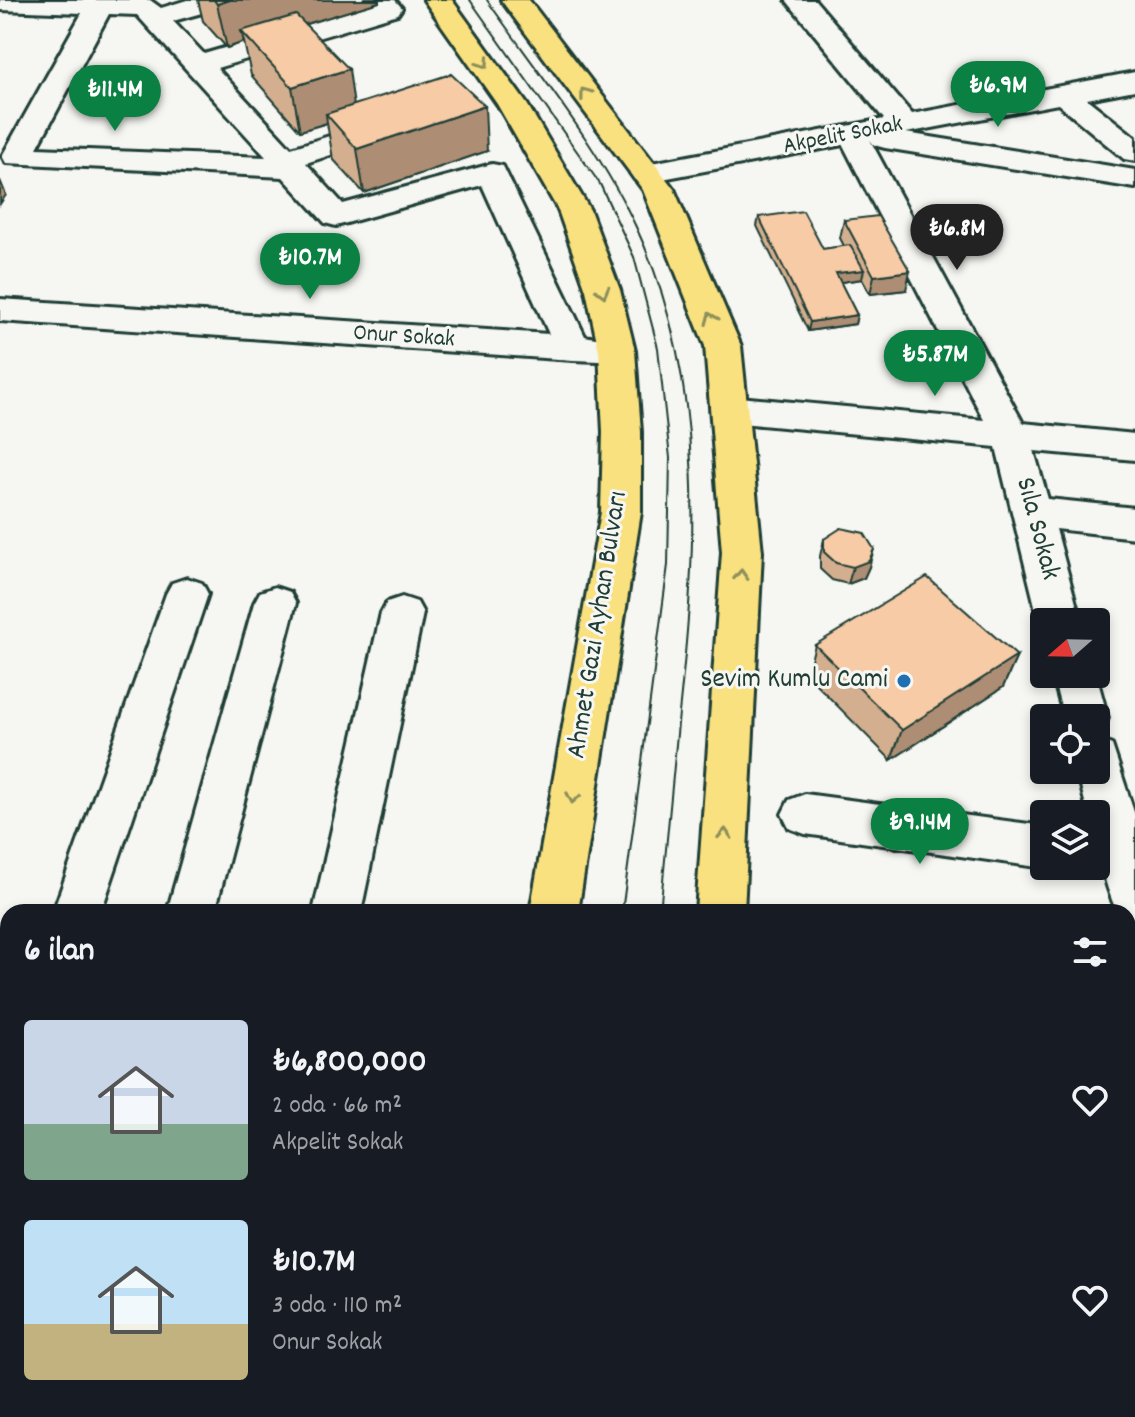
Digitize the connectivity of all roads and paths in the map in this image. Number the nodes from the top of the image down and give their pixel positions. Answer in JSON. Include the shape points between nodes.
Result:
{"nodes":[{"id":1,"x":217,"y":0,"type":"edge"},
{"id":2,"x":379,"y":0,"type":"edge"},
{"id":3,"x":438,"y":0,"type":"edge"},
{"id":4,"x":515,"y":0,"type":"edge"},
{"id":5,"x":800,"y":0,"type":"edge"},
{"id":6,"x":0,"y":2,"type":"edge"},
{"id":7,"x":90,"y":4,"type":"edge"},
{"id":8,"x":150,"y":13,"type":"junction"},
{"id":9,"x":198,"y":65,"type":"junction"},
{"id":10,"x":1135,"y":81,"type":"edge"},
{"id":11,"x":1063,"y":94,"type":"junction"},
{"id":12,"x":418,"y":117,"type":"edge"},
{"id":13,"x":904,"y":124,"type":"junction"},
{"id":14,"x":852,"y":134,"type":"junction"},
{"id":15,"x":1135,"y":152,"type":"edge"},
{"id":16,"x":290,"y":164,"type":"junction"},
{"id":17,"x":646,"y":173,"type":"junction"},
{"id":18,"x":1135,"y":179,"type":"edge"},
{"id":19,"x":0,"y":310,"type":"edge"},
{"id":20,"x":573,"y":348,"type":"junction"},
{"id":21,"x":617,"y":351,"type":"junction"},
{"id":22,"x":729,"y":409,"type":"junction"},
{"id":23,"x":1012,"y":437,"type":"junction"},
{"id":24,"x":1135,"y":447,"type":"edge"},
{"id":25,"x":1032,"y":512,"type":"junction"},
{"id":26,"x":1135,"y":523,"type":"edge"},
{"id":27,"x":187,"y":594,"type":"dead end"},
{"id":28,"x":275,"y":603,"type":"dead end"},
{"id":29,"x":1056,"y":608,"type":"edge"},
{"id":30,"x":402,"y":613,"type":"dead end"},
{"id":31,"x":1102,"y":784,"type":"edge"},
{"id":32,"x":805,"y":814,"type":"dead end"},
{"id":33,"x":1030,"y":845,"type":"edge"},
{"id":34,"x":1122,"y":867,"type":"edge"},
{"id":35,"x":80,"y":904,"type":"edge"},
{"id":36,"x":193,"y":904,"type":"edge"},
{"id":37,"x":339,"y":904,"type":"edge"},
{"id":38,"x":555,"y":904,"type":"edge"},
{"id":39,"x":720,"y":904,"type":"edge"}],
"edges":[{"from":1,"to":8,"type":"street"},
{"from":2,"to":9,"type":"street","via":[[388,8]]},
{"from":3,"to":21,"type":"main road","name":"Ahmet Gazi Ayhan Bulvarı","one_way":true,"via":[[512,104],[574,210],[599,276]]},
{"from":17,"to":4,"type":"main road","one_way":true},
{"from":5,"to":13,"type":"street"},
{"from":6,"to":7,"type":"street"},
{"from":7,"to":8,"type":"street"},
{"from":7,"to":16,"type":"street","via":[[17,156]]},
{"from":8,"to":9,"type":"street"},
{"from":9,"to":16,"type":"street"},
{"from":10,"to":11,"type":"street","name":"Akpelit Sokak"},
{"from":11,"to":13,"type":"street","name":"Akpelit Sokak"},
{"from":11,"to":15,"type":"street"},
{"from":12,"to":16,"type":"street"},
{"from":13,"to":14,"type":"street","name":"Akpelit Sokak"},
{"from":14,"to":17,"type":"street","name":"Akpelit Sokak"},
{"from":14,"to":18,"type":"street"},
{"from":14,"to":23,"type":"street","name":"Sıla Sokak"},
{"from":16,"to":20,"type":"street","via":[[336,216],[492,173]]},
{"from":22,"to":17,"type":"main road","one_way":true,"via":[[723,346],[658,189]]},
{"from":19,"to":20,"type":"street","name":"Onur Sokak"},
{"from":20,"to":21,"type":"street","name":"Onur Sokak"},
{"from":21,"to":38,"type":"main road","name":"Ahmet Gazi Ayhan Bulvarı","one_way":true,"via":[[621,512]]},
{"from":22,"to":23,"type":"street"},
{"from":39,"to":22,"type":"main road","one_way":true,"via":[[742,552]]},
{"from":23,"to":24,"type":"street"},
{"from":23,"to":25,"type":"street","name":"Sıla Sokak"},
{"from":25,"to":26,"type":"street"},
{"from":25,"to":29,"type":"street","name":"Sıla Sokak"},
{"from":27,"to":35,"type":"street"},
{"from":28,"to":36,"type":"street"},
{"from":30,"to":37,"type":"street"},
{"from":31,"to":34,"type":"street"},
{"from":32,"to":33,"type":"street"}]}
